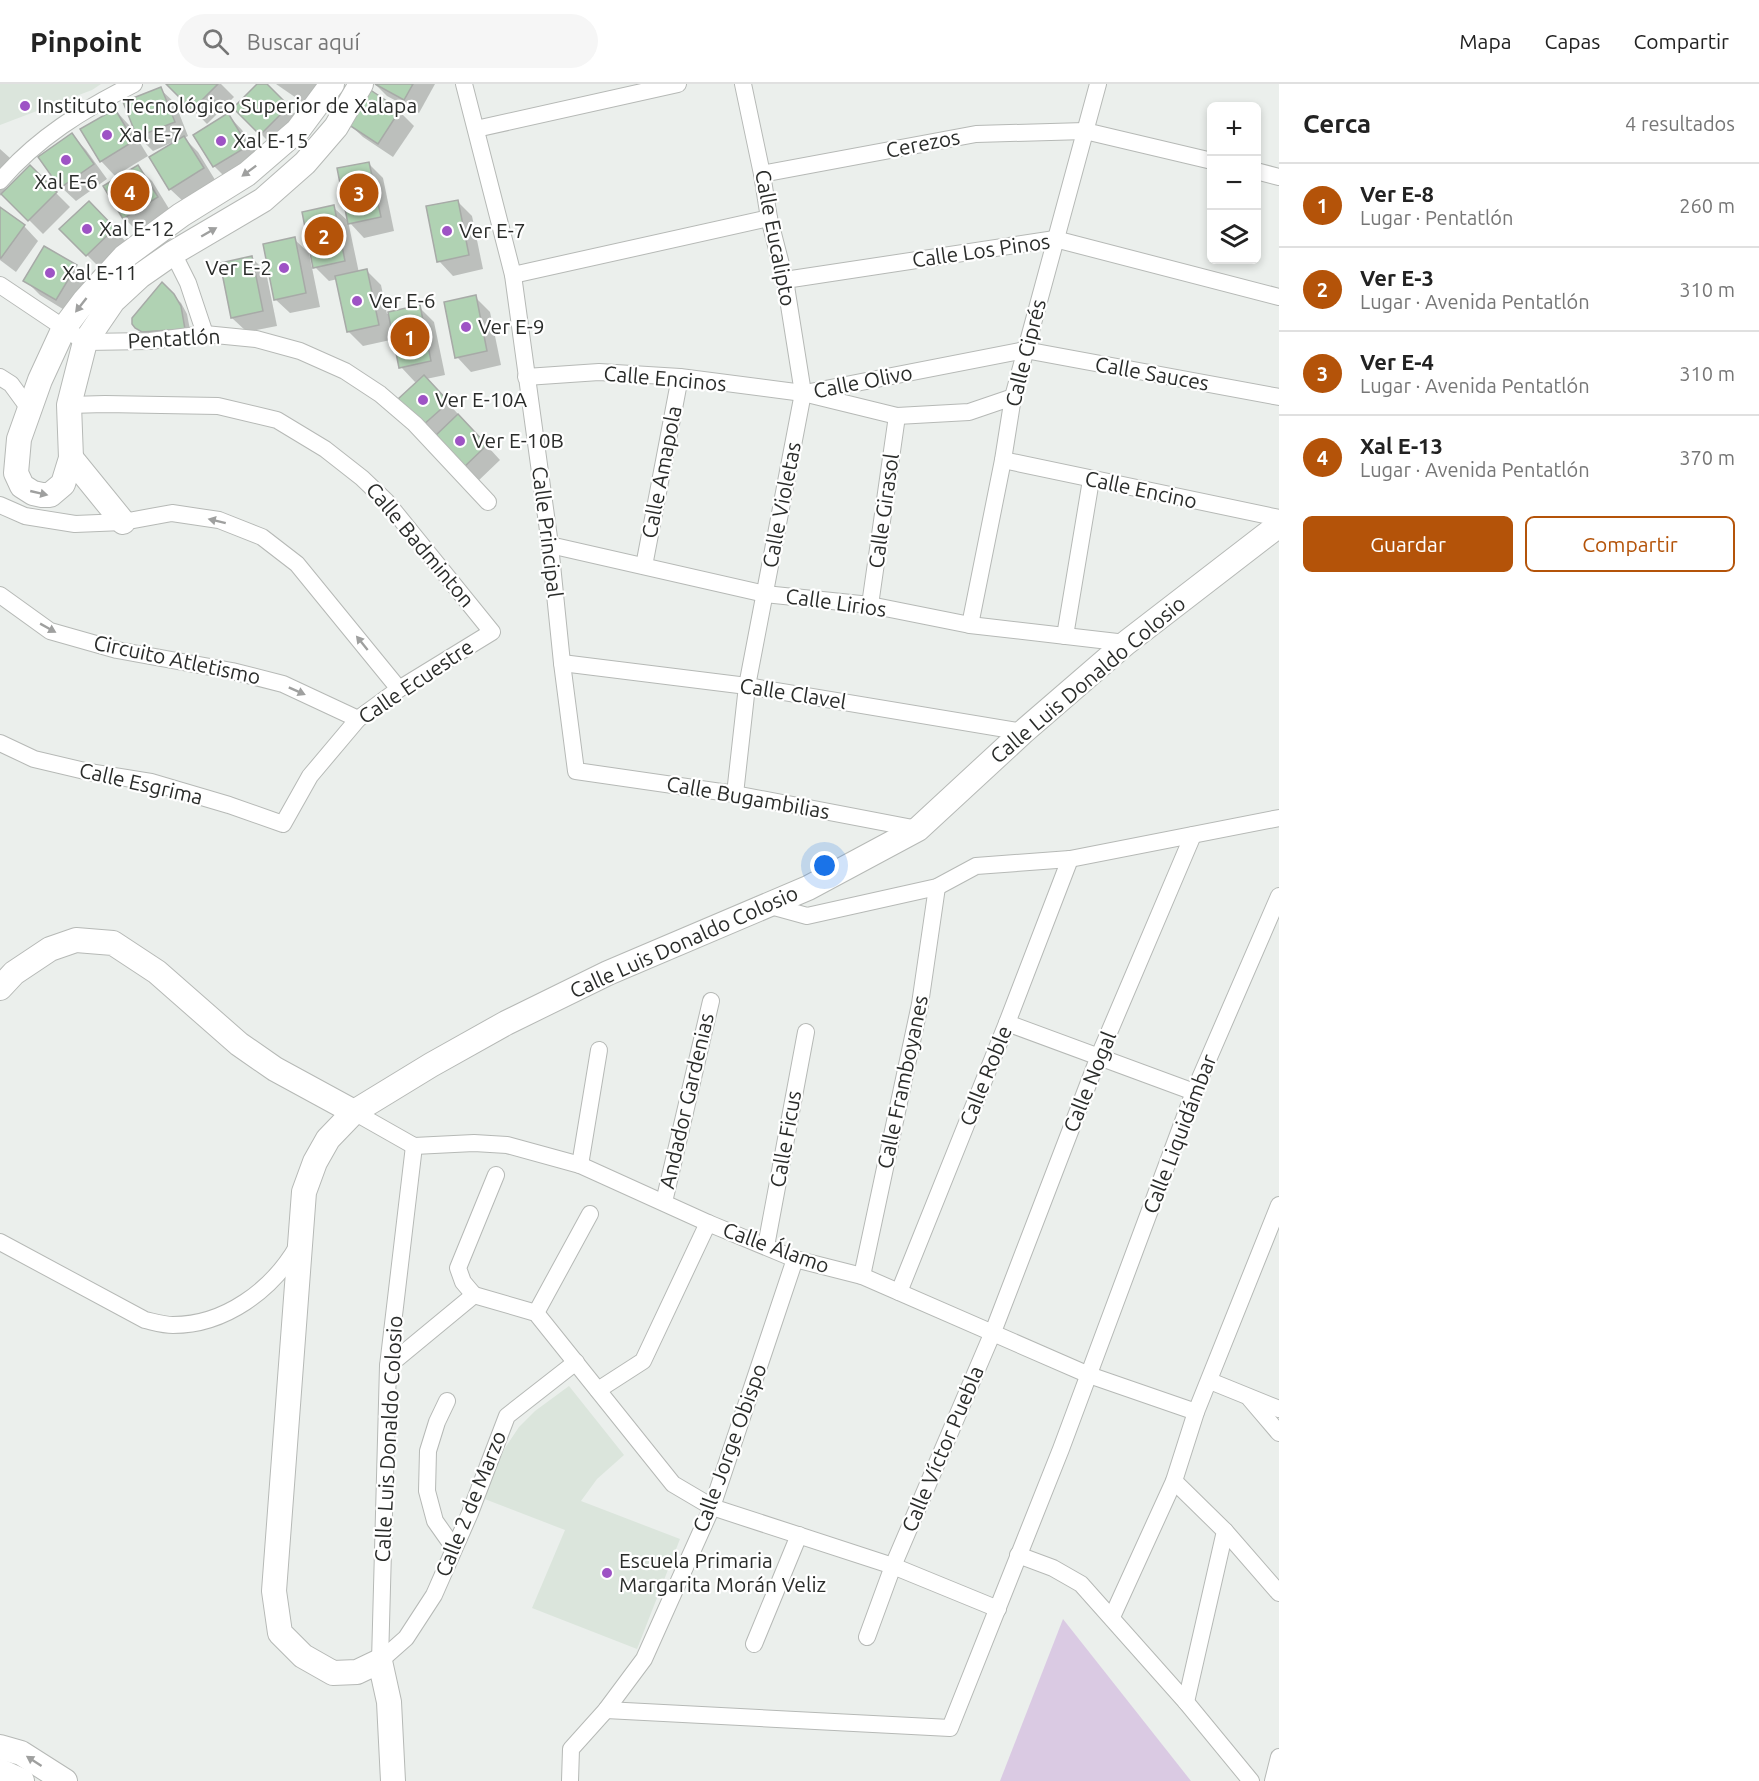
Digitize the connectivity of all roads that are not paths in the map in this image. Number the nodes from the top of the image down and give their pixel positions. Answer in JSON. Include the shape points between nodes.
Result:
{"nodes":[{"id":1,"x":134,"y":84,"type":"edge"},
{"id":2,"x":332,"y":84,"type":"edge"},
{"id":3,"x":361,"y":84,"type":"edge"},
{"id":4,"x":464,"y":84,"type":"edge"},
{"id":5,"x":678,"y":84,"type":"edge"},
{"id":6,"x":743,"y":84,"type":"edge"},
{"id":7,"x":1098,"y":84,"type":"edge"},
{"id":8,"x":476,"y":129,"type":"junction"},
{"id":9,"x":1085,"y":131,"type":"junction"},
{"id":10,"x":1207,"y":160,"type":"edge"},
{"id":11,"x":1261,"y":172,"type":"edge"},
{"id":12,"x":762,"y":174,"type":"junction"},
{"id":13,"x":1279,"y":177,"type":"edge"},
{"id":14,"x":0,"y":181,"type":"edge"},
{"id":15,"x":769,"y":218,"type":"junction"},
{"id":16,"x":1055,"y":239,"type":"junction"},
{"id":17,"x":173,"y":253,"type":"junction"},
{"id":18,"x":513,"y":275,"type":"junction"},
{"id":19,"x":785,"y":280,"type":"junction"},
{"id":20,"x":0,"y":285,"type":"edge"},
{"id":21,"x":1279,"y":297,"type":"edge"},
{"id":22,"x":64,"y":328,"type":"junction"},
{"id":23,"x":205,"y":334,"type":"junction"},
{"id":24,"x":85,"y":342,"type":"junction"},
{"id":25,"x":1025,"y":350,"type":"junction"},
{"id":26,"x":526,"y":377,"type":"junction"},
{"id":27,"x":680,"y":377,"type":"junction"},
{"id":28,"x":40,"y":380,"type":"junction"},
{"id":29,"x":5,"y":381,"type":"edge"},
{"id":30,"x":803,"y":393,"type":"junction"},
{"id":31,"x":1013,"y":397,"type":"junction"},
{"id":32,"x":1279,"y":397,"type":"edge"},
{"id":33,"x":69,"y":405,"type":"junction"},
{"id":34,"x":30,"y":410,"type":"junction"},
{"id":35,"x":897,"y":416,"type":"junction"},
{"id":36,"x":9,"y":443,"type":"edge"},
{"id":37,"x":71,"y":458,"type":"junction"},
{"id":38,"x":1003,"y":460,"type":"junction"},
{"id":39,"x":1091,"y":480,"type":"junction"},
{"id":40,"x":488,"y":502,"type":"dead end"},
{"id":41,"x":0,"y":505,"type":"edge"},
{"id":42,"x":1279,"y":518,"type":"edge"},
{"id":43,"x":123,"y":522,"type":"junction"},
{"id":44,"x":1279,"y":525,"type":"edge"},
{"id":45,"x":550,"y":545,"type":"junction"},
{"id":46,"x":644,"y":566,"type":"junction"},
{"id":47,"x":765,"y":594,"type":"junction"},
{"id":48,"x":0,"y":595,"type":"edge"},
{"id":49,"x":870,"y":605,"type":"junction"},
{"id":50,"x":970,"y":626,"type":"junction"},
{"id":51,"x":492,"y":632,"type":"joint"},
{"id":52,"x":1065,"y":636,"type":"junction"},
{"id":53,"x":1126,"y":643,"type":"junction"},
{"id":54,"x":562,"y":663,"type":"junction"},
{"id":55,"x":747,"y":686,"type":"junction"},
{"id":56,"x":399,"y":689,"type":"junction"},
{"id":57,"x":358,"y":719,"type":"junction"},
{"id":58,"x":1023,"y":732,"type":"junction"},
{"id":59,"x":0,"y":743,"type":"edge"},
{"id":60,"x":576,"y":771,"type":"joint"},
{"id":61,"x":735,"y":794,"type":"junction"},
{"id":62,"x":1279,"y":818,"type":"edge"},
{"id":63,"x":283,"y":824,"type":"joint"},
{"id":64,"x":918,"y":829,"type":"junction"},
{"id":65,"x":1193,"y":834,"type":"junction"},
{"id":66,"x":1070,"y":859,"type":"junction"},
{"id":67,"x":937,"y":887,"type":"junction"},
{"id":68,"x":1279,"y":896,"type":"edge"},
{"id":69,"x":766,"y":904,"type":"junction"},
{"id":70,"x":0,"y":988,"type":"edge"},
{"id":71,"x":711,"y":1001,"type":"dead end"},
{"id":72,"x":1007,"y":1023,"type":"junction"},
{"id":73,"x":806,"y":1032,"type":"dead end"},
{"id":74,"x":599,"y":1050,"type":"dead end"},
{"id":75,"x":1099,"y":1056,"type":"junction"},
{"id":76,"x":1194,"y":1092,"type":"junction"},
{"id":77,"x":354,"y":1112,"type":"junction"},
{"id":78,"x":414,"y":1146,"type":"junction"},
{"id":79,"x":580,"y":1165,"type":"junction"},
{"id":80,"x":496,"y":1175,"type":"dead end"},
{"id":81,"x":664,"y":1202,"type":"junction"},
{"id":82,"x":1279,"y":1205,"type":"edge"},
{"id":83,"x":590,"y":1214,"type":"dead end"},
{"id":84,"x":708,"y":1223,"type":"junction"},
{"id":85,"x":301,"y":1240,"type":"junction"},
{"id":86,"x":0,"y":1242,"type":"edge"},
{"id":87,"x":766,"y":1246,"type":"junction"},
{"id":88,"x":795,"y":1259,"type":"junction"},
{"id":89,"x":862,"y":1276,"type":"junction"},
{"id":90,"x":899,"y":1292,"type":"junction"},
{"id":91,"x":474,"y":1295,"type":"junction"},
{"id":92,"x":536,"y":1313,"type":"junction"},
{"id":93,"x":993,"y":1332,"type":"junction"},
{"id":94,"x":576,"y":1362,"type":"junction"},
{"id":95,"x":388,"y":1366,"type":"junction"},
{"id":96,"x":1089,"y":1375,"type":"junction"},
{"id":97,"x":1210,"y":1381,"type":"junction"},
{"id":98,"x":598,"y":1390,"type":"junction"},
{"id":99,"x":1247,"y":1396,"type":"junction"},
{"id":100,"x":447,"y":1401,"type":"dead end"},
{"id":101,"x":1279,"y":1409,"type":"edge"},
{"id":102,"x":1196,"y":1412,"type":"junction"},
{"id":103,"x":1279,"y":1433,"type":"edge"},
{"id":104,"x":1174,"y":1481,"type":"junction"},
{"id":105,"x":712,"y":1507,"type":"junction"},
{"id":106,"x":1225,"y":1531,"type":"junction"},
{"id":107,"x":799,"y":1535,"type":"junction"},
{"id":108,"x":454,"y":1548,"type":"junction"},
{"id":109,"x":1018,"y":1555,"type":"junction"},
{"id":110,"x":893,"y":1566,"type":"junction"},
{"id":111,"x":1279,"y":1593,"type":"edge"},
{"id":112,"x":998,"y":1609,"type":"junction"},
{"id":113,"x":1113,"y":1617,"type":"junction"},
{"id":114,"x":867,"y":1637,"type":"dead end"},
{"id":115,"x":754,"y":1644,"type":"dead end"},
{"id":116,"x":380,"y":1661,"type":"junction"},
{"id":117,"x":1186,"y":1702,"type":"junction"},
{"id":118,"x":606,"y":1710,"type":"junction"},
{"id":119,"x":0,"y":1747,"type":"edge"},
{"id":120,"x":1279,"y":1757,"type":"edge"},
{"id":121,"x":0,"y":1771,"type":"edge"},
{"id":122,"x":22,"y":1781,"type":"edge"},
{"id":123,"x":64,"y":1781,"type":"edge"},
{"id":124,"x":393,"y":1781,"type":"edge"},
{"id":125,"x":570,"y":1781,"type":"edge"},
{"id":126,"x":1251,"y":1781,"type":"edge"},
{"id":127,"x":1273,"y":1781,"type":"edge"}],
"edges":[{"from":1,"to":14,"type":"street","via":[[57,129]]},
{"from":2,"to":22,"type":"street","one_way":true,"via":[[298,130],[247,174],[124,257]]},
{"from":17,"to":3,"type":"street","one_way":true,"via":[[263,200],[305,163],[336,127]]},
{"from":4,"to":8,"type":"street","name":"Calle Principal"},
{"from":5,"to":8,"type":"street"},
{"from":6,"to":12,"type":"street","name":"Calle Eucalipto"},
{"from":7,"to":9,"type":"street","name":"Calle Ciprés"},
{"from":8,"to":18,"type":"street","name":"Calle Principal"},
{"from":9,"to":10,"type":"street","name":"Cerezos"},
{"from":9,"to":12,"type":"street","name":"Cerezos","via":[[976,134]]},
{"from":9,"to":16,"type":"street","name":"Calle Ciprés"},
{"from":11,"to":13,"type":"street"},
{"from":12,"to":15,"type":"street","name":"Calle Eucalipto"},
{"from":15,"to":18,"type":"street"},
{"from":15,"to":19,"type":"street","name":"Calle Eucalipto"},
{"from":16,"to":19,"type":"street","name":"Calle Los Pinos"},
{"from":16,"to":21,"type":"street","name":"Calle Los Pinos"},
{"from":16,"to":25,"type":"street","name":"Calle Ciprés"},
{"from":17,"to":23,"type":"street"},
{"from":17,"to":24,"type":"street","via":[[140,276],[113,302]]},
{"from":18,"to":26,"type":"street","name":"Calle Principal"},
{"from":19,"to":30,"type":"street","name":"Calle Eucalipto"},
{"from":20,"to":22,"type":"street"},
{"from":22,"to":24,"type":"street"},
{"from":22,"to":28,"type":"street"},
{"from":23,"to":24,"type":"street","name":"Pentatlón","via":[[150,341]]},
{"from":23,"to":40,"type":"street","name":"Pentatlón","via":[[267,342],[300,351],[345,371],[380,394],[414,424]]},
{"from":24,"to":33,"type":"street"},
{"from":25,"to":30,"type":"street","name":"Calle Olivo"},
{"from":25,"to":31,"type":"street","name":"Calle Ciprés"},
{"from":25,"to":32,"type":"street","name":"Calle Sauces"},
{"from":26,"to":27,"type":"street","name":"Calle Encinos","via":[[599,372]]},
{"from":26,"to":45,"type":"street","name":"Calle Principal"},
{"from":27,"to":30,"type":"street","name":"Calle Encinos"},
{"from":27,"to":46,"type":"street","name":"Calle Amapola"},
{"from":28,"to":29,"type":"street"},
{"from":28,"to":34,"type":"street"},
{"from":29,"to":34,"type":"street"},
{"from":30,"to":35,"type":"street","name":"Calle Olivo"},
{"from":30,"to":47,"type":"street","name":"Calle Violetas"},
{"from":31,"to":35,"type":"street","name":"Calle Olivo","via":[[969,412]]},
{"from":31,"to":38,"type":"street","name":"Calle Ciprés"},
{"from":33,"to":37,"type":"street"},
{"from":33,"to":51,"type":"street","name":"Calle Badminton","via":[[218,406],[277,420],[363,478]]},
{"from":34,"to":36,"type":"street"},
{"from":35,"to":49,"type":"street","name":"Calle Girasol"},
{"from":36,"to":37,"type":"street","one_way":true,"via":[[22,486],[33,493],[50,495],[56,491],[63,484]]},
{"from":37,"to":43,"type":"street"},
{"from":38,"to":39,"type":"street","name":"Calle Encino"},
{"from":38,"to":50,"type":"street","name":"Calle Ciprés"},
{"from":39,"to":42,"type":"street","name":"Calle Encino"},
{"from":39,"to":52,"type":"street"},
{"from":41,"to":43,"type":"street","via":[[25,516],[75,524]]},
{"from":56,"to":43,"type":"street","one_way":true,"via":[[297,564],[262,537],[219,520],[172,513]]},
{"from":44,"to":53,"type":"street","name":"Calle Luis Donaldo Colosio"},
{"from":45,"to":46,"type":"street","name":"Calle Lirios"},
{"from":45,"to":54,"type":"street","name":"Calle Principal"},
{"from":46,"to":47,"type":"street","name":"Calle Lirios"},
{"from":47,"to":49,"type":"street","name":"Calle Lirios"},
{"from":47,"to":55,"type":"street","name":"Calle Violetas"},
{"from":48,"to":57,"type":"street","name":"Circuito Atletismo","one_way":true,"via":[[50,631],[117,650],[284,684]]},
{"from":49,"to":50,"type":"street","name":"Calle Lirios"},
{"from":50,"to":52,"type":"street","name":"Calle Lirios"},
{"from":51,"to":56,"type":"street","name":"Calle Ecuestre"},
{"from":52,"to":53,"type":"street","name":"Calle Lirios"},
{"from":53,"to":58,"type":"street","name":"Calle Luis Donaldo Colosio"},
{"from":54,"to":55,"type":"street","name":"Calle Clavel"},
{"from":54,"to":60,"type":"street","name":"Calle Principal"},
{"from":55,"to":58,"type":"street","name":"Calle Clavel"},
{"from":55,"to":61,"type":"street","name":"Calle Violetas"},
{"from":56,"to":57,"type":"street","name":"Calle Ecuestre"},
{"from":57,"to":63,"type":"street","name":"Calle Ecuestre","via":[[310,776]]},
{"from":58,"to":64,"type":"street","name":"Calle Luis Donaldo Colosio"},
{"from":59,"to":63,"type":"street","name":"Calle Esgrima","via":[[34,759],[151,782]]},
{"from":60,"to":61,"type":"street","name":"Calle Bugambilias"},
{"from":61,"to":64,"type":"street","name":"Calle Bugambilias"},
{"from":62,"to":65,"type":"street"},
{"from":64,"to":69,"type":"street","name":"Calle Luis Donaldo Colosio","via":[[808,888]]},
{"from":65,"to":66,"type":"street"},
{"from":65,"to":75,"type":"street","name":"Calle Nogal"},
{"from":66,"to":67,"type":"street","via":[[976,866]]},
{"from":66,"to":72,"type":"street","name":"Calle Roble"},
{"from":67,"to":69,"type":"street","via":[[807,916]]},
{"from":67,"to":89,"type":"street","name":"Calle Framboyanes","via":[[920,1004]]},
{"from":68,"to":76,"type":"street","name":"Calle Liquidámbar"},
{"from":69,"to":77,"type":"street","name":"Calle Luis Donaldo Colosio","via":[[608,973],[506,1023]]},
{"from":70,"to":77,"type":"street","via":[[14,973],[50,949],[76,940],[112,943],[157,972],[275,1069]]},
{"from":71,"to":81,"type":"street","name":"Andador Gardenias"},
{"from":72,"to":75,"type":"street"},
{"from":72,"to":90,"type":"street","name":"Calle Roble"},
{"from":73,"to":87,"type":"street","name":"Calle Ficus"},
{"from":74,"to":79,"type":"street"},
{"from":75,"to":76,"type":"street"},
{"from":75,"to":93,"type":"street","name":"Calle Nogal"},
{"from":76,"to":96,"type":"street","name":"Calle Liquidámbar"},
{"from":77,"to":78,"type":"street"},
{"from":77,"to":85,"type":"street","name":"Calle Luis Donaldo Colosio","via":[[328,1139],[315,1162],[304,1192]]},
{"from":78,"to":79,"type":"street","name":"Calle Álamo","via":[[507,1145]]},
{"from":78,"to":95,"type":"street","name":"Calle Luis Donaldo Colosio"},
{"from":79,"to":81,"type":"street","name":"Calle Álamo"},
{"from":80,"to":91,"type":"street","via":[[458,1268]]},
{"from":81,"to":84,"type":"street","name":"Calle Álamo"},
{"from":82,"to":97,"type":"street"},
{"from":83,"to":92,"type":"street"},
{"from":84,"to":87,"type":"street","name":"Calle Álamo"},
{"from":84,"to":98,"type":"street","via":[[643,1360]]},
{"from":85,"to":86,"type":"street","via":[[286,1266],[263,1289],[233,1309],[206,1322],[171,1325],[145,1320]]},
{"from":85,"to":116,"type":"street","name":"Calle Luis Donaldo Colosio","via":[[274,1591],[280,1633],[303,1656],[333,1673],[357,1672]]},
{"from":87,"to":88,"type":"street","name":"Calle Álamo"},
{"from":88,"to":89,"type":"street","name":"Calle Álamo"},
{"from":88,"to":105,"type":"street","name":"Calle Jorge Obispo"},
{"from":89,"to":90,"type":"street","name":"Calle Álamo"},
{"from":90,"to":93,"type":"street","name":"Calle Álamo"},
{"from":91,"to":92,"type":"street"},
{"from":91,"to":95,"type":"street"},
{"from":92,"to":94,"type":"street"},
{"from":93,"to":96,"type":"street","name":"Calle Álamo"},
{"from":93,"to":110,"type":"street","name":"Calle Víctor Puebla"},
{"from":94,"to":98,"type":"street"},
{"from":94,"to":108,"type":"street","name":"Calle 2 de Marzo","via":[[507,1416]]},
{"from":95,"to":116,"type":"street","name":"Calle Luis Donaldo Colosio"},
{"from":96,"to":102,"type":"street","name":"Calle Álamo"},
{"from":96,"to":109,"type":"street","name":"Calle Liquidámbar"},
{"from":97,"to":99,"type":"street"},
{"from":97,"to":102,"type":"street"},
{"from":98,"to":105,"type":"street","via":[[673,1484]]},
{"from":99,"to":101,"type":"street"},
{"from":99,"to":103,"type":"street"},
{"from":100,"to":108,"type":"street","via":[[428,1451],[427,1491],[435,1521]]},
{"from":102,"to":104,"type":"street"},
{"from":104,"to":106,"type":"street"},
{"from":104,"to":113,"type":"street"},
{"from":105,"to":107,"type":"street"},
{"from":105,"to":118,"type":"street","name":"Calle Jorge Obispo","via":[[644,1659]]},
{"from":106,"to":111,"type":"street"},
{"from":106,"to":117,"type":"street"},
{"from":107,"to":110,"type":"street"},
{"from":107,"to":115,"type":"street"},
{"from":108,"to":116,"type":"street","name":"Calle 2 de Marzo","via":[[434,1595],[406,1638]]},
{"from":109,"to":112,"type":"street","name":"Calle Liquidámbar"},
{"from":109,"to":113,"type":"street","via":[[1081,1584]]},
{"from":110,"to":112,"type":"street"},
{"from":110,"to":114,"type":"street","name":"Calle Víctor Puebla"},
{"from":112,"to":118,"type":"street","name":"Calle Liquidámbar","via":[[950,1728]]},
{"from":113,"to":117,"type":"street"},
{"from":116,"to":124,"type":"street","via":[[389,1702]]},
{"from":117,"to":126,"type":"street"},
{"from":118,"to":125,"type":"street","name":"Calle Jorge Obispo","via":[[571,1749]]},
{"from":123,"to":119,"type":"street","one_way":true,"via":[[21,1753]]},
{"from":120,"to":127,"type":"street"},
{"from":121,"to":122,"type":"street"}]}
